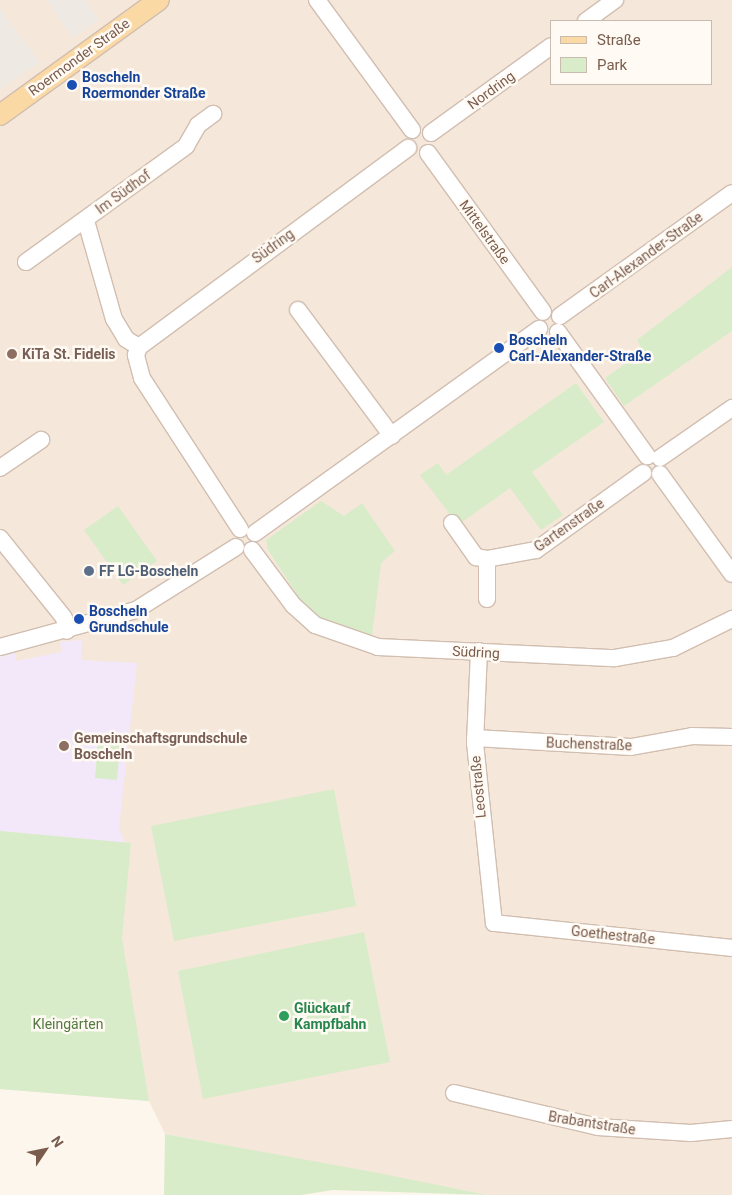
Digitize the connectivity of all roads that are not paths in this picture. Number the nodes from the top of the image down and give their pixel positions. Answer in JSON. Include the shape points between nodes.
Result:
{"nodes":[{"id":1,"x":159,"y":0,"type":"edge"},
{"id":2,"x":318,"y":0,"type":"edge"},
{"id":3,"x":616,"y":0,"type":"edge"},
{"id":4,"x":587,"y":20,"type":"edge"},
{"id":5,"x":550,"y":47,"type":"edge"},
{"id":6,"x":213,"y":114,"type":"dead end"},
{"id":7,"x":0,"y":115,"type":"edge"},
{"id":8,"x":412,"y":130,"type":"junction"},
{"id":9,"x":431,"y":133,"type":"junction"},
{"id":10,"x":408,"y":148,"type":"junction"},
{"id":11,"x":428,"y":152,"type":"junction"},
{"id":12,"x":732,"y":193,"type":"edge"},
{"id":13,"x":86,"y":221,"type":"junction"},
{"id":14,"x":26,"y":262,"type":"dead end"},
{"id":15,"x":298,"y":310,"type":"dead end"},
{"id":16,"x":543,"y":312,"type":"junction"},
{"id":17,"x":559,"y":324,"type":"junction"},
{"id":18,"x":539,"y":329,"type":"junction"},
{"id":19,"x":139,"y":347,"type":"junction"},
{"id":20,"x":732,"y":408,"type":"edge"},
{"id":21,"x":392,"y":436,"type":"junction"},
{"id":22,"x":41,"y":440,"type":"dead end"},
{"id":23,"x":654,"y":457,"type":"junction"},
{"id":24,"x":0,"y":468,"type":"edge"},
{"id":25,"x":643,"y":473,"type":"junction"},
{"id":26,"x":660,"y":474,"type":"junction"},
{"id":27,"x":452,"y":523,"type":"dead end"},
{"id":28,"x":248,"y":531,"type":"junction"},
{"id":29,"x":0,"y":538,"type":"edge"},
{"id":30,"x":244,"y":548,"type":"junction"},
{"id":31,"x":487,"y":559,"type":"junction"},
{"id":32,"x":732,"y":574,"type":"edge"},
{"id":33,"x":487,"y":599,"type":"dead end"},
{"id":34,"x":732,"y":619,"type":"edge"},
{"id":35,"x":68,"y":631,"type":"junction"},
{"id":36,"x":0,"y":647,"type":"edge"},
{"id":37,"x":479,"y":651,"type":"junction"},
{"id":38,"x":732,"y":737,"type":"edge"},
{"id":39,"x":475,"y":738,"type":"junction"},
{"id":40,"x":494,"y":923,"type":"joint"},
{"id":41,"x":732,"y":948,"type":"edge"},
{"id":42,"x":454,"y":1093,"type":"dead end"},
{"id":43,"x":732,"y":1129,"type":"edge"}],
"edges":[{"from":1,"to":7,"type":"main road","name":"Roermonder Straße"},
{"from":2,"to":8,"type":"street"},
{"from":3,"to":4,"type":"street"},
{"from":5,"to":9,"type":"street","name":"Nordring"},
{"from":6,"to":13,"type":"street","name":"Im Südhof","via":[[198,126],[186,146]]},
{"from":8,"to":9,"type":"street","via":[[423,128]]},
{"from":8,"to":10,"type":"street","via":[[406,138]]},
{"from":9,"to":11,"type":"street","via":[[433,146]]},
{"from":10,"to":11,"type":"street","via":[[416,154]]},
{"from":10,"to":19,"type":"street","name":"Südring"},
{"from":11,"to":16,"type":"street","name":"Mittelstraße"},
{"from":12,"to":17,"type":"street","name":"Carl-Alexander-Straße"},
{"from":13,"to":14,"type":"street","name":"Im Südhof"},
{"from":13,"to":19,"type":"street","via":[[114,319],[126,339]]},
{"from":15,"to":21,"type":"street"},
{"from":16,"to":17,"type":"street","via":[[553,311]]},
{"from":16,"to":18,"type":"street"},
{"from":17,"to":18,"type":"street","via":[[547,335]]},
{"from":17,"to":23,"type":"street"},
{"from":18,"to":21,"type":"street"},
{"from":19,"to":28,"type":"street","via":[[136,355],[142,378]]},
{"from":20,"to":23,"type":"street"},
{"from":21,"to":28,"type":"street"},
{"from":22,"to":24,"type":"street"},
{"from":23,"to":25,"type":"street","via":[[641,464]]},
{"from":23,"to":26,"type":"street"},
{"from":25,"to":26,"type":"street","via":[[651,477]]},
{"from":25,"to":31,"type":"street","name":"Gartenstraße","via":[[536,550]]},
{"from":26,"to":32,"type":"street"},
{"from":27,"to":31,"type":"street","via":[[476,557]]},
{"from":28,"to":30,"type":"street","via":[[234,535]]},
{"from":29,"to":35,"type":"street","via":[[64,618]]},
{"from":30,"to":35,"type":"street","via":[[153,602]]},
{"from":30,"to":37,"type":"street","name":"Südring","via":[[298,611],[326,632],[378,647]]},
{"from":31,"to":33,"type":"street"},
{"from":34,"to":37,"type":"street","name":"Südring","via":[[673,648],[634,657],[593,659]]},
{"from":35,"to":36,"type":"street"},
{"from":37,"to":39,"type":"street","name":"Leostraße"},
{"from":38,"to":39,"type":"street","name":"Buchenstraße","via":[[692,736],[631,746]]},
{"from":39,"to":40,"type":"street","name":"Leostraße"},
{"from":40,"to":41,"type":"street","name":"Goethestraße"},
{"from":42,"to":43,"type":"street","name":"Brabantstraße","via":[[598,1127],[693,1133]]}]}
